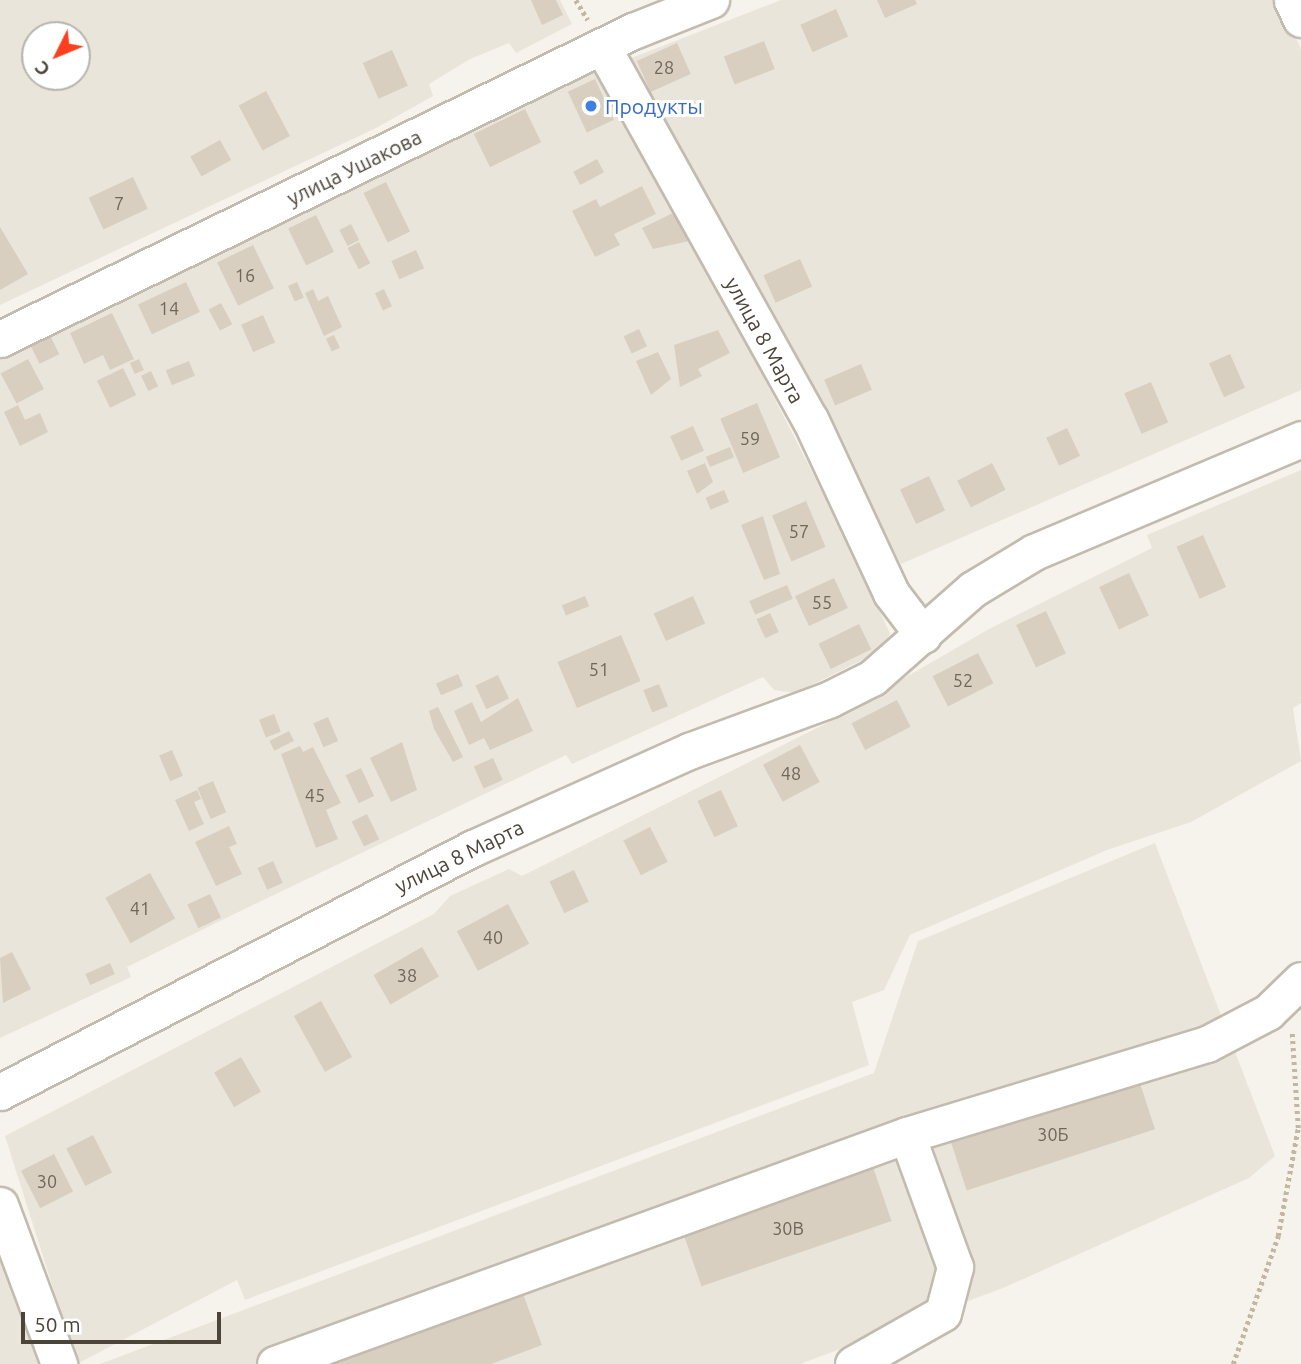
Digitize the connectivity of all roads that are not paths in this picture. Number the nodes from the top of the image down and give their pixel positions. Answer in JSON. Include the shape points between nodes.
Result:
{"nodes":[{"id":1,"x":711,"y":0,"type":"edge"},
{"id":2,"x":1292,"y":0,"type":"edge"},
{"id":3,"x":1301,"y":19,"type":"edge"},
{"id":4,"x":602,"y":46,"type":"junction"},
{"id":5,"x":0,"y":339,"type":"edge"},
{"id":6,"x":1301,"y":439,"type":"edge"},
{"id":7,"x":923,"y":635,"type":"junction"},
{"id":8,"x":1295,"y":987,"type":"edge"},
{"id":9,"x":1,"y":1090,"type":"edge"},
{"id":10,"x":907,"y":1135,"type":"junction"},
{"id":11,"x":0,"y":1205,"type":"edge"},
{"id":12,"x":59,"y":1364,"type":"edge"},
{"id":13,"x":275,"y":1364,"type":"edge"},
{"id":14,"x":853,"y":1364,"type":"edge"}],
"edges":[{"from":1,"to":4,"type":"street","name":"улица Ушакова"},
{"from":2,"to":3,"type":"street"},
{"from":4,"to":5,"type":"street","name":"улица Ушакова"},
{"from":4,"to":7,"type":"street","name":"улица 8 Марта","via":[[810,419],[891,593]]},
{"from":6,"to":7,"type":"street","name":"улица 8 Марта","via":[[1034,552],[973,589]]},
{"from":7,"to":9,"type":"street","name":"улица 8 Марта","via":[[872,678],[830,699],[652,766],[473,848]]},
{"from":8,"to":10,"type":"street","via":[[1207,1044]]},
{"from":10,"to":13,"type":"street"},
{"from":10,"to":14,"type":"street","via":[[955,1267],[943,1313]]},
{"from":11,"to":12,"type":"street"}]}
